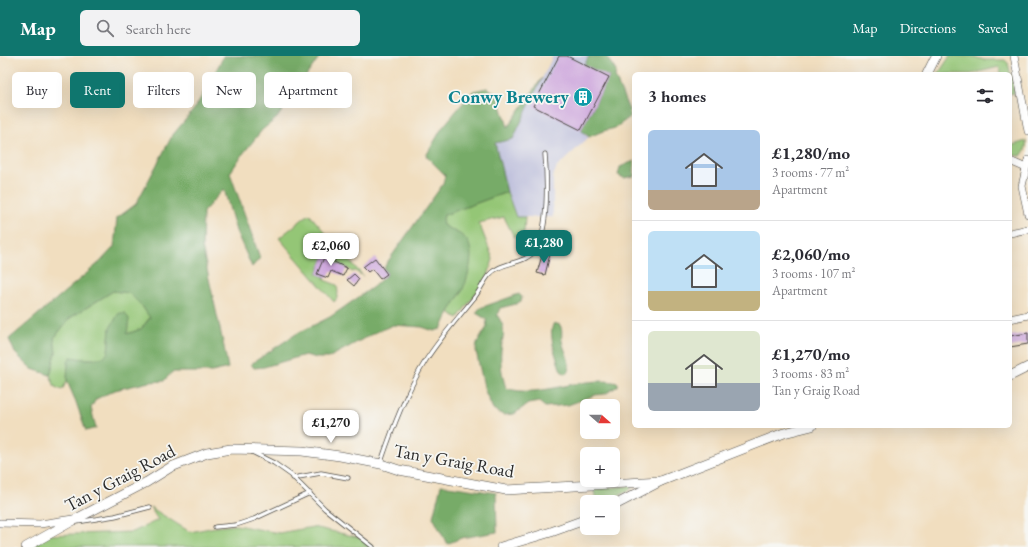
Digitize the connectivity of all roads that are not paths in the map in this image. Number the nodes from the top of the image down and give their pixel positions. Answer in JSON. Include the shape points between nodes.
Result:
{"nodes":[{"id":1,"x":936,"y":56,"type":"edge"},
{"id":2,"x":1014,"y":56,"type":"edge"},
{"id":3,"x":928,"y":72,"type":"edge"},
{"id":4,"x":1028,"y":131,"type":"edge"},
{"id":5,"x":545,"y":154,"type":"dead end"},
{"id":6,"x":1028,"y":160,"type":"edge"},
{"id":7,"x":1012,"y":162,"type":"edge"},
{"id":8,"x":1026,"y":168,"type":"junction"},
{"id":9,"x":1028,"y":214,"type":"edge"},
{"id":10,"x":1028,"y":229,"type":"edge"},
{"id":11,"x":1012,"y":233,"type":"edge"},
{"id":12,"x":1028,"y":315,"type":"edge"},
{"id":13,"x":1012,"y":319,"type":"edge"},
{"id":14,"x":1028,"y":367,"type":"edge"},
{"id":15,"x":1012,"y":375,"type":"edge"},
{"id":16,"x":804,"y":428,"type":"edge"},
{"id":17,"x":246,"y":449,"type":"junction"},
{"id":18,"x":381,"y":464,"type":"junction"},
{"id":19,"x":294,"y":478,"type":"junction"},
{"id":20,"x":348,"y":478,"type":"dead end"},
{"id":21,"x":661,"y":482,"type":"junction"},
{"id":22,"x":310,"y":493,"type":"junction"},
{"id":23,"x":620,"y":502,"type":"edge"},
{"id":24,"x":150,"y":507,"type":"dead end"},
{"id":25,"x":76,"y":518,"type":"junction"},
{"id":26,"x":580,"y":522,"type":"edge"},
{"id":27,"x":0,"y":523,"type":"edge"},
{"id":28,"x":68,"y":524,"type":"junction"},
{"id":29,"x":215,"y":527,"type":"dead end"},
{"id":30,"x":26,"y":547,"type":"edge"},
{"id":31,"x":373,"y":547,"type":"edge"},
{"id":32,"x":501,"y":547,"type":"edge"}],
"edges":[{"from":1,"to":3,"type":"street"},
{"from":2,"to":4,"type":"street"},
{"from":5,"to":18,"type":"lane","via":[[546,214],[536,249],[525,259],[494,270],[439,342],[407,397],[392,430]]},
{"from":6,"to":8,"type":"street"},
{"from":7,"to":8,"type":"street"},
{"from":8,"to":9,"type":"street","via":[[1022,186]]},
{"from":10,"to":11,"type":"street"},
{"from":12,"to":13,"type":"street"},
{"from":14,"to":15,"type":"street"},
{"from":16,"to":21,"type":"street","via":[[784,433]]},
{"from":17,"to":18,"type":"street","name":"Tan y Graig Road","via":[[302,451]]},
{"from":17,"to":19,"type":"lane","via":[[274,463]]},
{"from":17,"to":25,"type":"street","name":"Tan y Graig Road","via":[[208,453],[171,467]]},
{"from":18,"to":21,"type":"street","name":"Tan y Graig Road","via":[[399,470],[506,490]]},
{"from":19,"to":20,"type":"lane","via":[[321,473]]},
{"from":19,"to":22,"type":"lane"},
{"from":21,"to":23,"type":"street"},
{"from":22,"to":29,"type":"lane","via":[[254,519],[236,525]]},
{"from":22,"to":31,"type":"lane"},
{"from":24,"to":28,"type":"lane"},
{"from":25,"to":27,"type":"street","via":[[40,524]]},
{"from":25,"to":28,"type":"street","name":"Tan y Graig Road"},
{"from":26,"to":32,"type":"street"},
{"from":28,"to":30,"type":"street","name":"Tan y Graig Road"}]}
